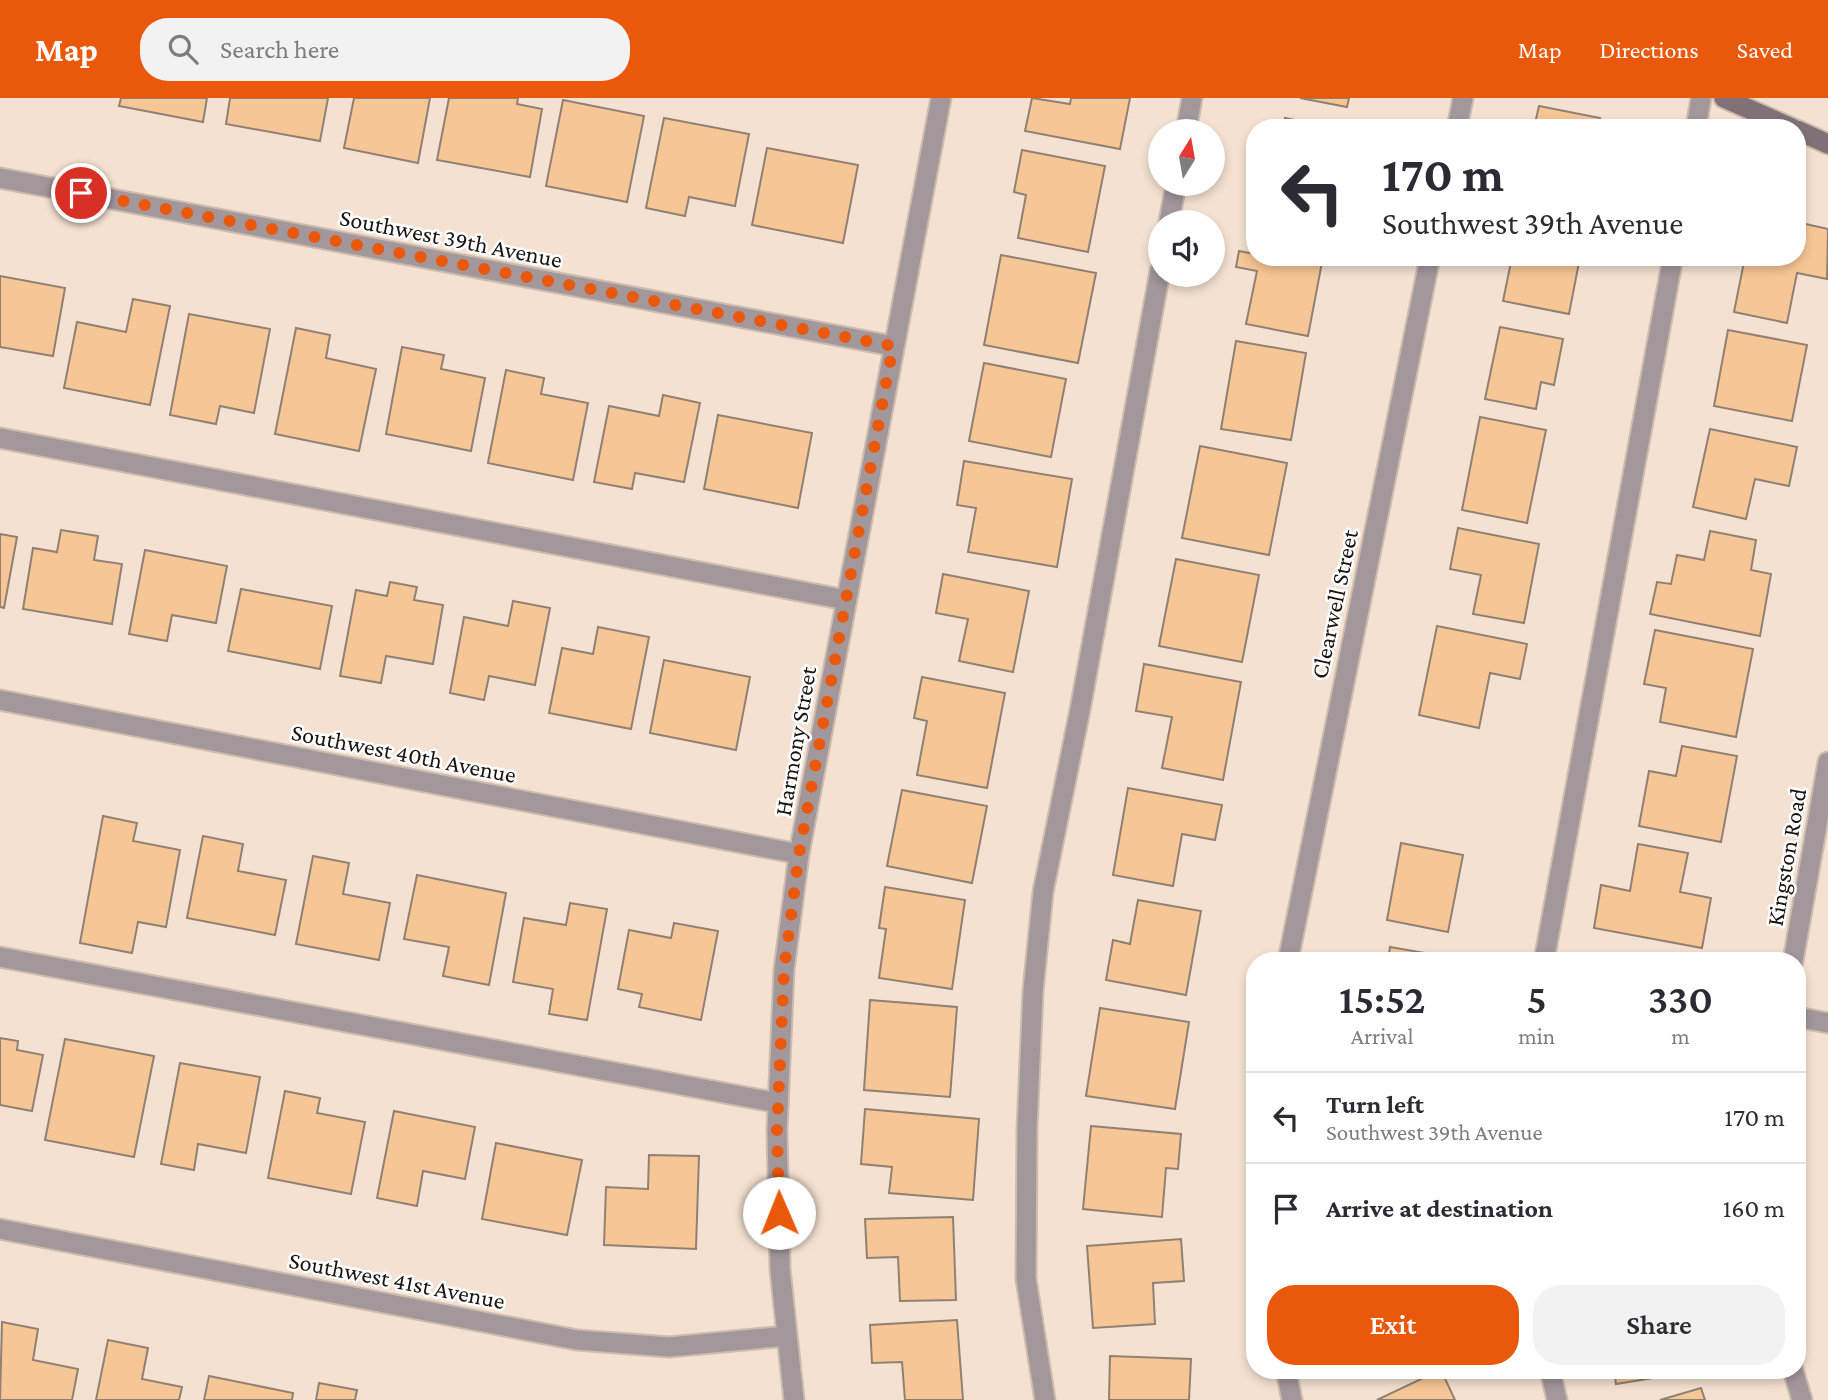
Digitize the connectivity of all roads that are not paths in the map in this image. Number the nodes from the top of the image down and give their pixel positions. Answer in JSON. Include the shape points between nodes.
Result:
{"nodes":[{"id":1,"x":941,"y":98,"type":"edge"},
{"id":2,"x":1192,"y":98,"type":"edge"},
{"id":3,"x":1463,"y":98,"type":"edge"},
{"id":4,"x":1701,"y":98,"type":"edge"},
{"id":5,"x":1724,"y":98,"type":"edge"},
{"id":6,"x":1188,"y":119,"type":"edge"},
{"id":7,"x":1459,"y":119,"type":"edge"},
{"id":8,"x":1698,"y":119,"type":"edge"},
{"id":9,"x":1772,"y":119,"type":"edge"},
{"id":10,"x":1806,"y":134,"type":"edge"},
{"id":11,"x":1828,"y":144,"type":"edge"},
{"id":12,"x":0,"y":178,"type":"edge"},
{"id":13,"x":1428,"y":266,"type":"edge"},
{"id":14,"x":1671,"y":266,"type":"edge"},
{"id":15,"x":1157,"y":287,"type":"edge"},
{"id":16,"x":893,"y":346,"type":"junction"},
{"id":17,"x":0,"y":438,"type":"edge"},
{"id":18,"x":846,"y":600,"type":"junction"},
{"id":19,"x":0,"y":699,"type":"edge"},
{"id":20,"x":1828,"y":764,"type":"edge"},
{"id":21,"x":799,"y":854,"type":"junction"},
{"id":22,"x":1290,"y":952,"type":"edge"},
{"id":23,"x":1546,"y":952,"type":"edge"},
{"id":24,"x":1795,"y":952,"type":"edge"},
{"id":25,"x":0,"y":957,"type":"edge"},
{"id":26,"x":1806,"y":1019,"type":"edge"},
{"id":27,"x":1828,"y":1023,"type":"edge"},
{"id":28,"x":778,"y":1103,"type":"junction"},
{"id":29,"x":0,"y":1228,"type":"edge"},
{"id":30,"x":787,"y":1336,"type":"junction"},
{"id":31,"x":1288,"y":1379,"type":"edge"},
{"id":32,"x":1552,"y":1379,"type":"edge"},
{"id":33,"x":1796,"y":1379,"type":"edge"},
{"id":34,"x":794,"y":1400,"type":"edge"},
{"id":35,"x":1045,"y":1400,"type":"edge"},
{"id":36,"x":1292,"y":1400,"type":"edge"},
{"id":37,"x":1557,"y":1400,"type":"edge"},
{"id":38,"x":1802,"y":1400,"type":"edge"}],
"edges":[{"from":1,"to":16,"type":"street","name":"Harmony Street"},
{"from":2,"to":6,"type":"street"},
{"from":3,"to":7,"type":"street"},
{"from":4,"to":8,"type":"street"},
{"from":5,"to":9,"type":"main road"},
{"from":10,"to":11,"type":"main road"},
{"from":12,"to":16,"type":"street","name":"Southwest 39th Avenue"},
{"from":13,"to":22,"type":"street","name":"Clearwell Street"},
{"from":14,"to":23,"type":"street"},
{"from":15,"to":35,"type":"street","via":[[1043,892],[1034,979],[1026,1279]]},
{"from":16,"to":18,"type":"street","name":"Harmony Street"},
{"from":17,"to":18,"type":"street"},
{"from":18,"to":21,"type":"street","name":"Harmony Street"},
{"from":19,"to":21,"type":"street","name":"Southwest 40th Avenue"},
{"from":20,"to":24,"type":"street","name":"Kingston Road"},
{"from":21,"to":28,"type":"street","name":"Harmony Street","via":[[784,970]]},
{"from":25,"to":28,"type":"street"},
{"from":26,"to":27,"type":"street"},
{"from":28,"to":30,"type":"street","name":"Harmony Street","via":[[780,1269]]},
{"from":29,"to":30,"type":"street","name":"Southwest 41st Avenue","via":[[577,1340],[669,1347]]},
{"from":30,"to":34,"type":"street","name":"Harmony Street"},
{"from":31,"to":36,"type":"street"},
{"from":32,"to":37,"type":"street"},
{"from":33,"to":38,"type":"street"}]}
